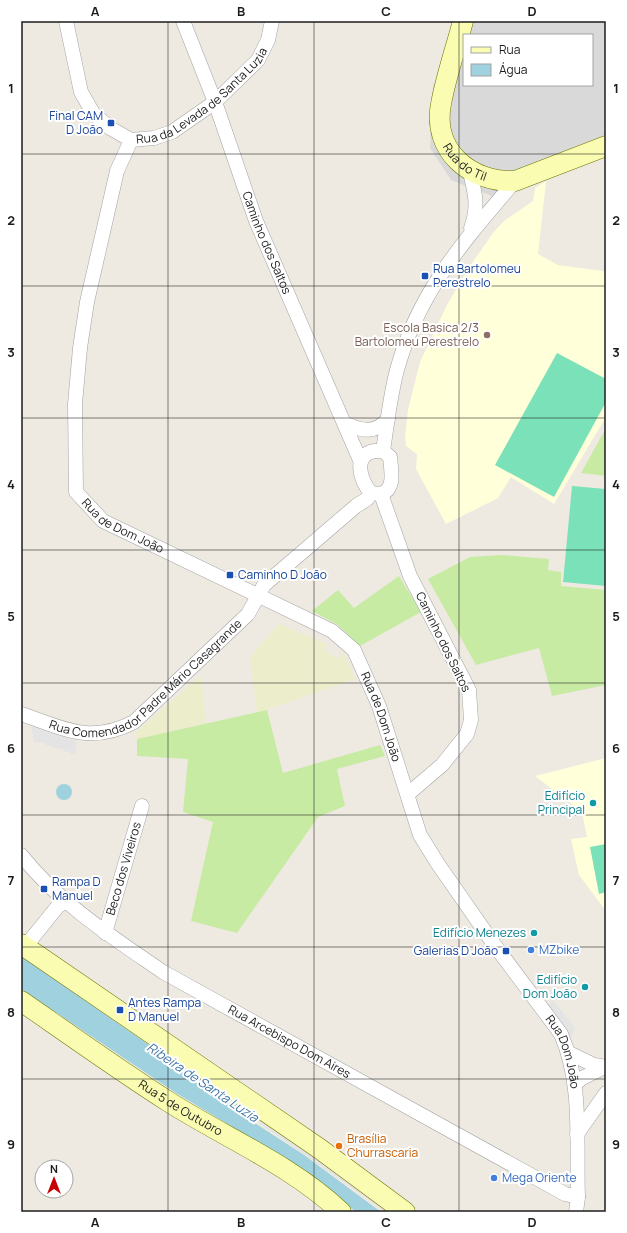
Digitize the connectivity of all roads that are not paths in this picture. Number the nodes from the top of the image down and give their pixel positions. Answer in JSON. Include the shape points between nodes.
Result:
{"nodes":[{"id":1,"x":66,"y":21,"type":"edge"},
{"id":2,"x":183,"y":21,"type":"edge"},
{"id":3,"x":272,"y":21,"type":"edge"},
{"id":4,"x":464,"y":21,"type":"edge"},
{"id":5,"x":215,"y":102,"type":"junction"},
{"id":6,"x":131,"y":140,"type":"junction"},
{"id":7,"x":606,"y":146,"type":"edge"},
{"id":8,"x":470,"y":172,"type":"junction"},
{"id":9,"x":515,"y":182,"type":"junction"},
{"id":10,"x":469,"y":234,"type":"junction"},
{"id":11,"x":388,"y":420,"type":"junction"},
{"id":12,"x":346,"y":424,"type":"junction"},
{"id":13,"x":383,"y":451,"type":"junction"},
{"id":14,"x":360,"y":460,"type":"junction"},
{"id":15,"x":376,"y":494,"type":"junction"},
{"id":16,"x":257,"y":596,"type":"junction"},
{"id":17,"x":21,"y":714,"type":"edge"},
{"id":18,"x":408,"y":794,"type":"junction"},
{"id":19,"x":142,"y":806,"type":"dead end"},
{"id":20,"x":21,"y":855,"type":"edge"},
{"id":21,"x":66,"y":902,"type":"junction"},
{"id":22,"x":105,"y":933,"type":"junction"},
{"id":23,"x":23,"y":946,"type":"edge"},
{"id":24,"x":21,"y":1001,"type":"edge"},
{"id":25,"x":569,"y":1053,"type":"junction"},
{"id":26,"x":606,"y":1067,"type":"edge"},
{"id":27,"x":576,"y":1090,"type":"junction"},
{"id":28,"x":603,"y":1097,"type":"edge"},
{"id":29,"x":577,"y":1134,"type":"junction"},
{"id":30,"x":578,"y":1208,"type":"edge"},
{"id":31,"x":341,"y":1212,"type":"edge"},
{"id":32,"x":405,"y":1212,"type":"edge"}],
"edges":[{"from":1,"to":6,"type":"street","name":"Rua da Levada de Santa Luzia","via":[[81,92],[93,113]]},
{"from":2,"to":5,"type":"street","name":"Caminho dos Saltos"},
{"from":3,"to":5,"type":"street","name":"Rua da Levada de Santa Luzia","via":[[268,40],[258,60]]},
{"from":4,"to":8,"type":"main road","name":"Rua do Til","via":[[440,105],[441,134],[460,164]]},
{"from":5,"to":6,"type":"street","name":"Rua da Levada de Santa Luzia","via":[[172,132],[154,138]]},
{"from":5,"to":12,"type":"street","name":"Caminho dos Saltos","via":[[256,221]]},
{"from":6,"to":16,"type":"street","name":"Rua de Dom João","via":[[117,170],[84,325],[75,404],[76,492],[103,521]]},
{"from":7,"to":9,"type":"main road","name":"Rua do Til"},
{"from":8,"to":9,"type":"main road","name":"Rua do Til","via":[[501,182]]},
{"from":8,"to":10,"type":"street","via":[[476,214]]},
{"from":9,"to":10,"type":"street"},
{"from":10,"to":11,"type":"street","via":[[443,270],[416,318],[397,370]]},
{"from":11,"to":12,"type":"street","via":[[371,431],[360,430]]},
{"from":11,"to":13,"type":"street"},
{"from":12,"to":14,"type":"street","name":"Caminho dos Saltos"},
{"from":13,"to":14,"type":"street","via":[[367,452]]},
{"from":13,"to":15,"type":"street","via":[[390,457],[392,482],[389,488]]},
{"from":14,"to":15,"type":"street","via":[[362,478]]},
{"from":15,"to":16,"type":"street","name":"Rua Comendador Padre Mário Casagrande","via":[[356,506],[264,585]]},
{"from":15,"to":18,"type":"street","name":"Caminho dos Saltos","via":[[387,512],[410,576],[469,690],[471,720],[467,734],[442,765]]},
{"from":16,"to":17,"type":"street","name":"Rua Comendador Padre Mário Casagrande","via":[[248,614],[218,644],[134,722],[122,728],[94,735],[72,731]]},
{"from":16,"to":18,"type":"street","name":"Rua de Dom João","via":[[332,631],[354,650],[379,706]]},
{"from":18,"to":25,"type":"street","name":"Rua Dom João","via":[[420,835],[438,864],[561,1034]]},
{"from":19,"to":22,"type":"street","name":"Beco dos Viveiros"},
{"from":20,"to":21,"type":"street","name":"Rua Arcebispo Dom Aires"},
{"from":21,"to":22,"type":"street","name":"Rua Arcebispo Dom Aires"},
{"from":21,"to":23,"type":"street","via":[[58,906]]},
{"from":22,"to":30,"type":"street","name":"Rua Arcebispo Dom Aires","via":[[163,972],[565,1194]]},
{"from":23,"to":32,"type":"main road","via":[[320,1149]]},
{"from":24,"to":31,"type":"main road","name":"Rua 5 de Outubro","via":[[169,1102],[308,1186]]},
{"from":25,"to":26,"type":"street","via":[[594,1065]]},
{"from":25,"to":27,"type":"street","name":"Rua Dom João"},
{"from":26,"to":27,"type":"street"},
{"from":27,"to":28,"type":"street","via":[[584,1100]]},
{"from":27,"to":29,"type":"street","name":"Rua Dom João"},
{"from":28,"to":29,"type":"street"},
{"from":29,"to":30,"type":"street","name":"Rua Dom João"}]}
